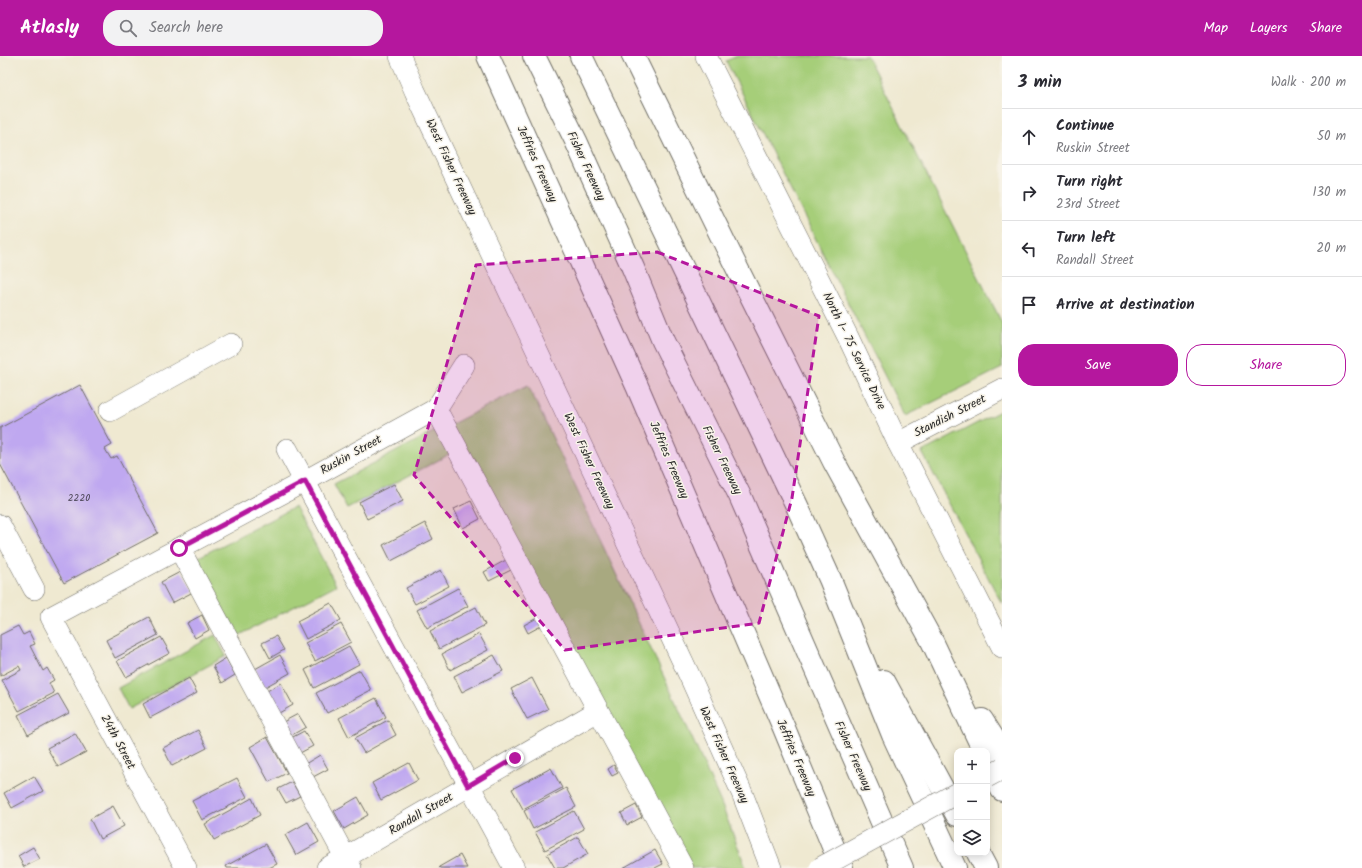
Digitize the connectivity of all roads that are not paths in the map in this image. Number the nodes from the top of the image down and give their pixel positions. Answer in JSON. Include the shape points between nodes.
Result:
{"nodes":[{"id":1,"x":400,"y":56,"type":"edge"},
{"id":2,"x":488,"y":56,"type":"edge"},
{"id":3,"x":534,"y":56,"type":"edge"},
{"id":4,"x":581,"y":56,"type":"edge"},
{"id":5,"x":633,"y":56,"type":"edge"},
{"id":6,"x":706,"y":56,"type":"edge"},
{"id":7,"x":231,"y":344,"type":"dead end"},
{"id":8,"x":464,"y":365,"type":"dead end"},
{"id":9,"x":1002,"y":389,"type":"edge"},
{"id":10,"x":436,"y":409,"type":"junction"},
{"id":11,"x":110,"y":411,"type":"dead end"},
{"id":12,"x":898,"y":442,"type":"junction"},
{"id":13,"x":287,"y":449,"type":"dead end"},
{"id":14,"x":305,"y":481,"type":"junction"},
{"id":15,"x":0,"y":525,"type":"edge"},
{"id":16,"x":179,"y":548,"type":"junction"},
{"id":17,"x":830,"y":579,"type":"junction"},
{"id":18,"x":34,"y":589,"type":"dead end"},
{"id":19,"x":51,"y":617,"type":"joint"},
{"id":20,"x":932,"y":641,"type":"junction"},
{"id":21,"x":1002,"y":647,"type":"edge"},
{"id":22,"x":598,"y":711,"type":"junction"},
{"id":23,"x":983,"y":748,"type":"edge"},
{"id":24,"x":1002,"y":752,"type":"edge"},
{"id":25,"x":990,"y":764,"type":"edge"},
{"id":26,"x":1002,"y":769,"type":"edge"},
{"id":27,"x":990,"y":775,"type":"edge"},
{"id":28,"x":468,"y":786,"type":"junction"},
{"id":29,"x":1002,"y":790,"type":"edge"},
{"id":30,"x":954,"y":795,"type":"edge"},
{"id":31,"x":954,"y":809,"type":"edge"},
{"id":32,"x":980,"y":856,"type":"edge"},
{"id":33,"x":348,"y":863,"type":"edge"},
{"id":34,"x":901,"y":867,"type":"edge"},
{"id":35,"x":186,"y":868,"type":"edge"},
{"id":36,"x":327,"y":868,"type":"edge"},
{"id":37,"x":514,"y":868,"type":"edge"},
{"id":38,"x":684,"y":868,"type":"edge"},
{"id":39,"x":771,"y":868,"type":"edge"},
{"id":40,"x":820,"y":868,"type":"edge"},
{"id":41,"x":842,"y":868,"type":"edge"},
{"id":42,"x":955,"y":868,"type":"edge"},
{"id":43,"x":986,"y":868,"type":"edge"}],
"edges":[{"from":1,"to":39,"type":"street","name":"West Fisher Freeway","via":[[691,679],[742,793]]},
{"from":2,"to":41,"type":"highway","name":"Jeffries Freeway","via":[[640,393]]},
{"from":3,"to":34,"type":"highway","name":"Fisher Freeway","via":[[579,148],[663,341],[740,496]]},
{"from":4,"to":17,"type":"highway"},
{"from":5,"to":20,"type":"highway","via":[[834,462]]},
{"from":6,"to":12,"type":"street","name":"North I- 75 Service Drive"},
{"from":7,"to":11,"type":"street"},
{"from":8,"to":10,"type":"street","name":"Ruskin Street"},
{"from":9,"to":12,"type":"street","name":"Standish Street"},
{"from":10,"to":14,"type":"street","name":"Ruskin Street"},
{"from":10,"to":22,"type":"street"},
{"from":12,"to":21,"type":"street","name":"North I- 75 Service Drive"},
{"from":13,"to":14,"type":"street"},
{"from":14,"to":16,"type":"street","name":"Ruskin Street"},
{"from":14,"to":28,"type":"street"},
{"from":15,"to":18,"type":"street"},
{"from":16,"to":19,"type":"street","name":"Ruskin Street"},
{"from":16,"to":33,"type":"street"},
{"from":17,"to":31,"type":"highway"},
{"from":17,"to":42,"type":"highway","via":[[893,735]]},
{"from":19,"to":35,"type":"street","name":"24th Street"},
{"from":20,"to":23,"type":"highway"},
{"from":20,"to":24,"type":"highway"},
{"from":22,"to":28,"type":"street","name":"Randall Street"},
{"from":22,"to":38,"type":"street"},
{"from":25,"to":29,"type":"highway"},
{"from":26,"to":27,"type":"street","bridge":true},
{"from":28,"to":33,"type":"street","name":"Randall Street"},
{"from":28,"to":37,"type":"street"},
{"from":30,"to":40,"type":"street","bridge":true},
{"from":32,"to":43,"type":"highway"},
{"from":33,"to":36,"type":"street","name":"Randall Street"}]}
